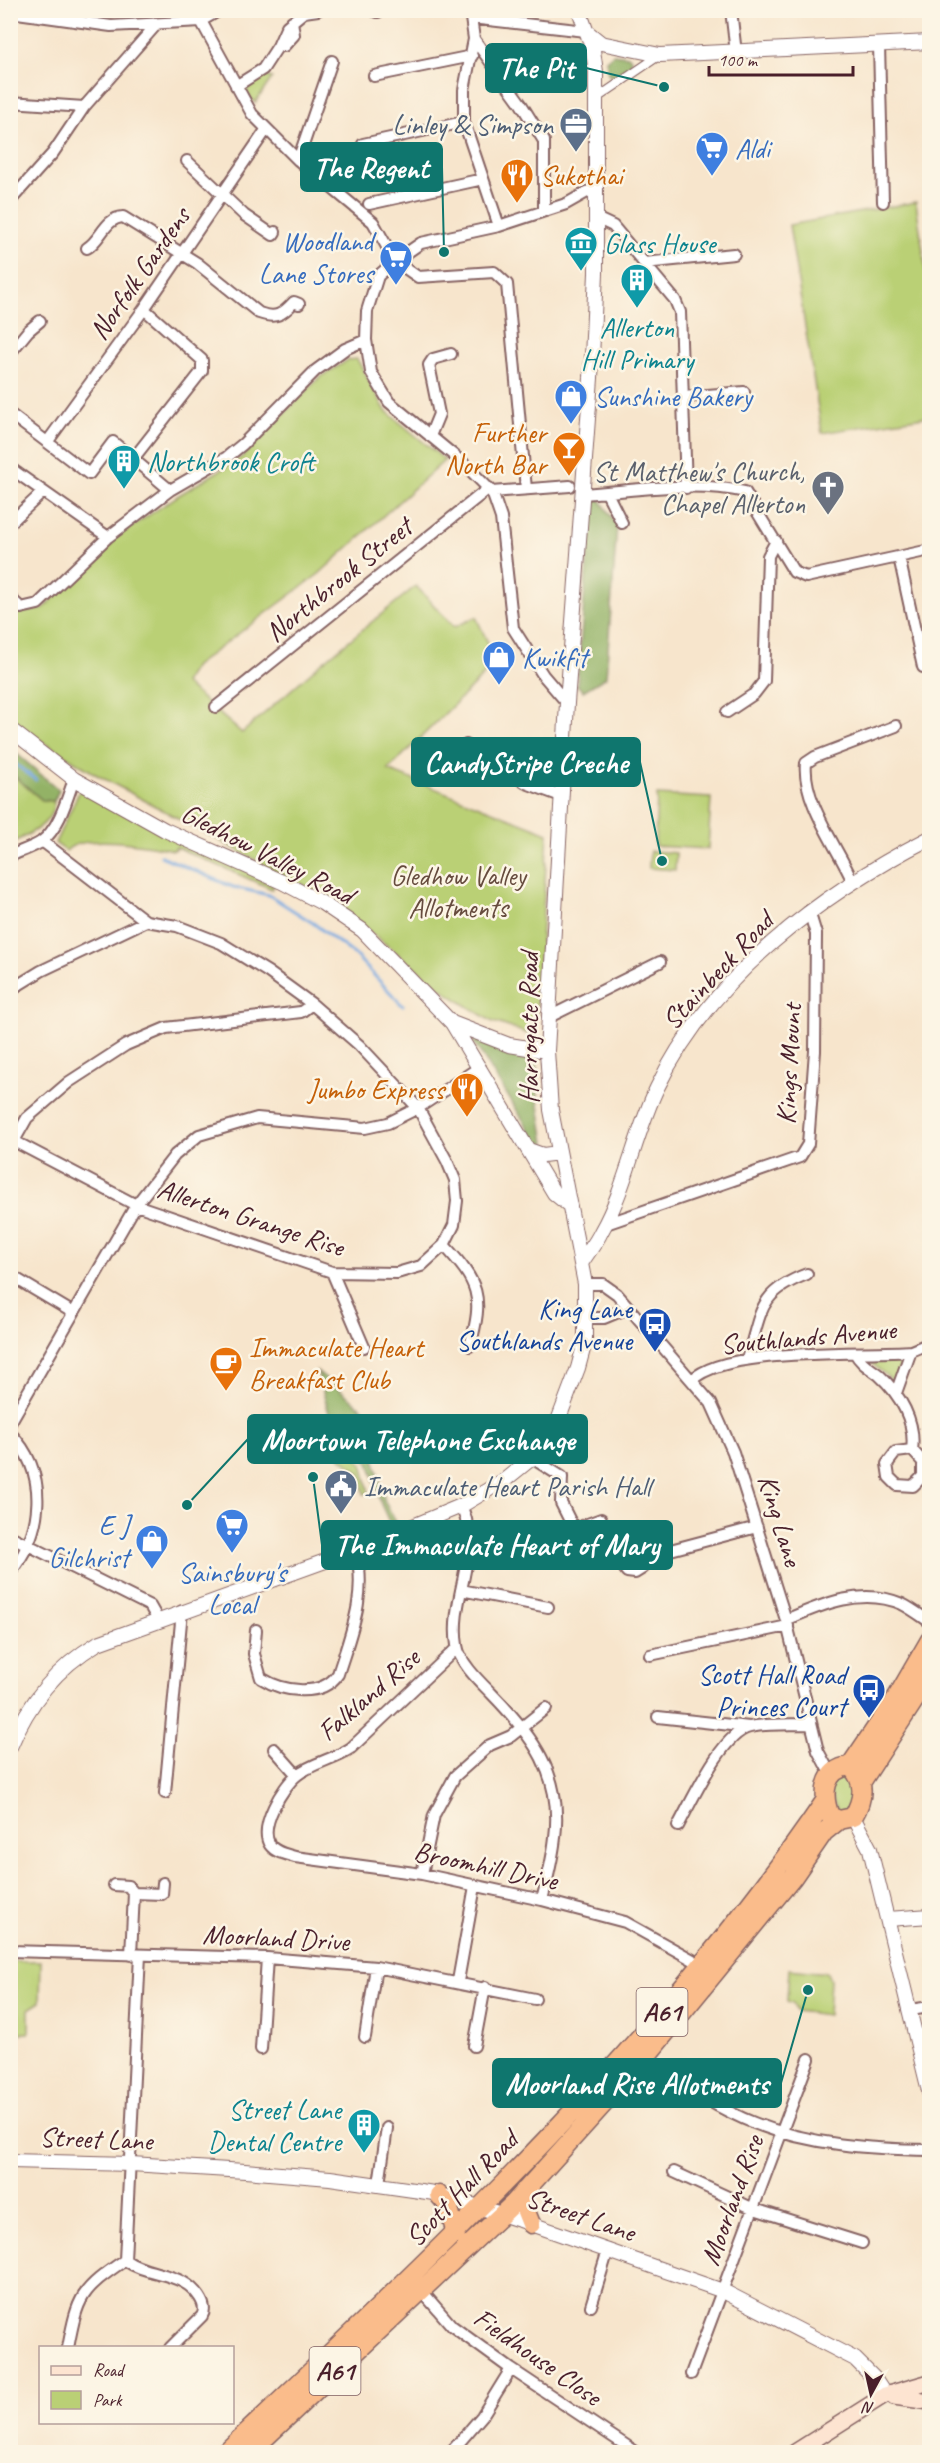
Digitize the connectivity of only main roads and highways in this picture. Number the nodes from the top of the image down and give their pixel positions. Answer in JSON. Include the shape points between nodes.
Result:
{"nodes":[{"id":1,"x":930,"y":1640,"type":"edge"},
{"id":2,"x":930,"y":1676,"type":"edge"},
{"id":3,"x":850,"y":1766,"type":"junction"},
{"id":4,"x":862,"y":1781,"type":"junction"},
{"id":5,"x":825,"y":1801,"type":"junction"},
{"id":6,"x":846,"y":1819,"type":"junction"},
{"id":7,"x":578,"y":2132,"type":"junction"},
{"id":8,"x":524,"y":2192,"type":"junction"},
{"id":9,"x":439,"y":2195,"type":"road end"},
{"id":10,"x":482,"y":2208,"type":"junction"},
{"id":11,"x":531,"y":2224,"type":"road end"},
{"id":12,"x":456,"y":2234,"type":"junction"},
{"id":13,"x":930,"y":2382,"type":"edge"},
{"id":14,"x":885,"y":2395,"type":"junction"},
{"id":15,"x":930,"y":2402,"type":"edge"},
{"id":16,"x":226,"y":2452,"type":"edge"},
{"id":17,"x":250,"y":2452,"type":"edge"},
{"id":18,"x":795,"y":2452,"type":"edge"}],
"edges":[{"from":1,"to":3,"type":"highway"},
{"from":2,"to":4,"type":"highway","number":"A61"},
{"from":3,"to":4,"type":"highway"},
{"from":3,"to":5,"type":"highway","number":"A61","via":[[831,1774]]},
{"from":4,"to":6,"type":"highway","number":"A61","via":[[862,1797]]},
{"from":5,"to":6,"type":"highway","via":[[830,1816]]},
{"from":5,"to":10,"type":"highway","name":"Scott Hall Road","number":"A61","via":[[782,1864],[702,1965]]},
{"from":6,"to":7,"type":"highway","name":"Scott Hall Road","number":"A61","via":[[824,1832],[793,1877],[644,2059]]},
{"from":7,"to":8,"type":"highway","name":"Scott Hall Road","number":"A61"},
{"from":7,"to":10,"type":"highway","via":[[500,2203]]},
{"from":8,"to":11,"type":"highway","via":[[523,2204]]},
{"from":8,"to":17,"type":"highway","name":"Scott Hall Road","number":"A61"},
{"from":9,"to":12,"type":"highway","via":[[448,2205]]},
{"from":10,"to":12,"type":"highway","name":"Scott Hall Road","number":"A61"},
{"from":12,"to":16,"type":"highway","name":"Scott Hall Road","number":"A61","via":[[296,2390]]},
{"from":13,"to":14,"type":"main road"},
{"from":14,"to":15,"type":"main road"},
{"from":14,"to":18,"type":"main road"}]}
